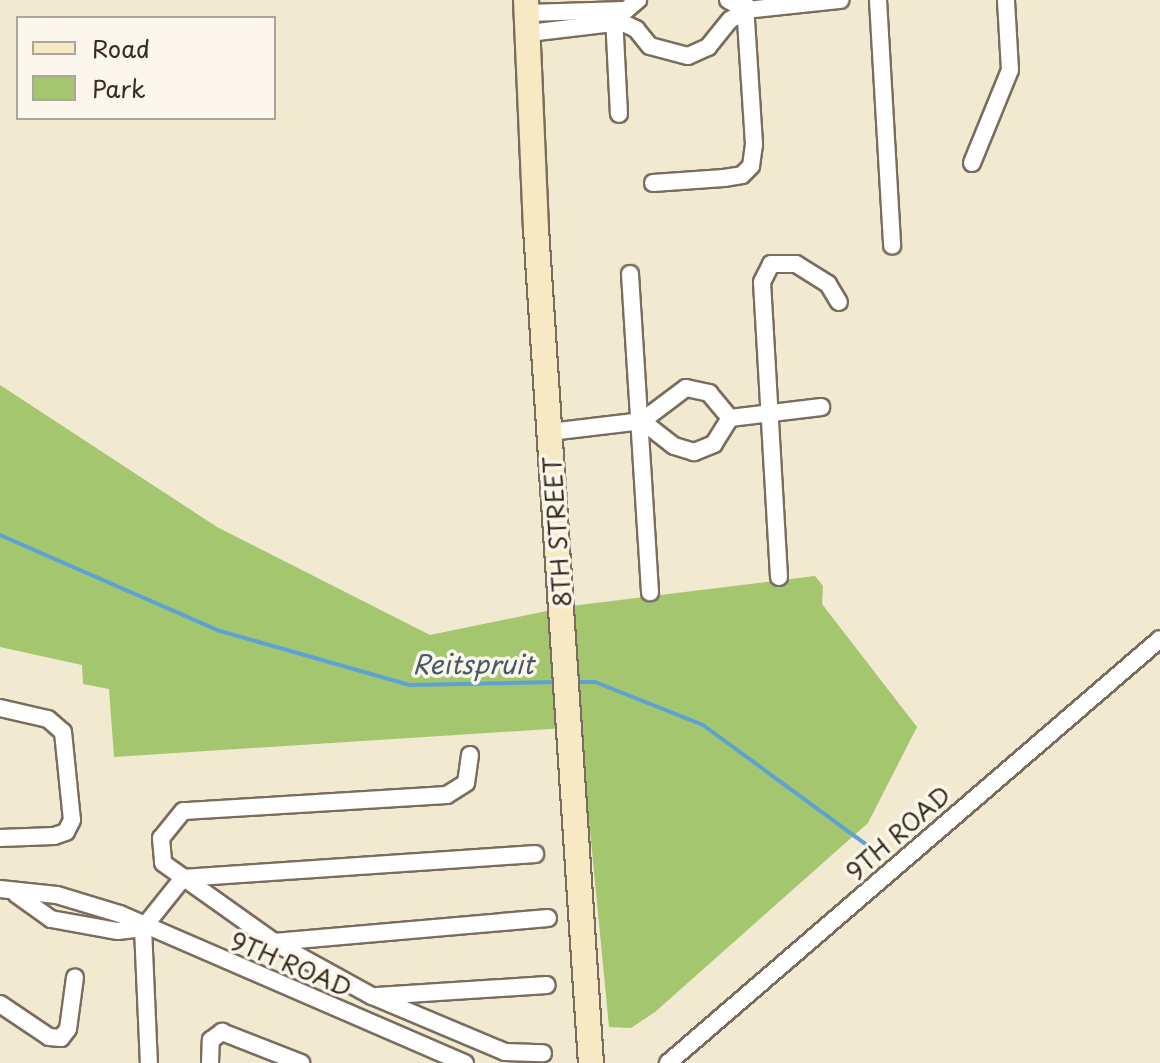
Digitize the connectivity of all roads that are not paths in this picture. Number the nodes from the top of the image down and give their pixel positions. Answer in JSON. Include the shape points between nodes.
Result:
{"nodes":[{"id":1,"x":638,"y":0,"type":"edge"},
{"id":2,"x":728,"y":0,"type":"edge"},
{"id":3,"x":840,"y":0,"type":"edge"},
{"id":4,"x":878,"y":0,"type":"edge"},
{"id":5,"x":1006,"y":0,"type":"edge"},
{"id":6,"x":746,"y":5,"type":"edge"},
{"id":7,"x":613,"y":11,"type":"edge"},
{"id":8,"x":528,"y":15,"type":"edge"},
{"id":9,"x":619,"y":114,"type":"dead end"},
{"id":10,"x":972,"y":163,"type":"dead end"},
{"id":11,"x":653,"y":183,"type":"dead end"},
{"id":12,"x":892,"y":246,"type":"dead end"},
{"id":13,"x":630,"y":274,"type":"dead end"},
{"id":14,"x":839,"y":302,"type":"dead end"},
{"id":15,"x":821,"y":407,"type":"dead end"},
{"id":16,"x":771,"y":412,"type":"junction"},
{"id":17,"x":730,"y":418,"type":"junction"},
{"id":18,"x":642,"y":421,"type":"junction"},
{"id":19,"x":550,"y":432,"type":"junction"},
{"id":20,"x":779,"y":577,"type":"dead end"},
{"id":21,"x":650,"y":592,"type":"dead end"},
{"id":22,"x":1160,"y":639,"type":"edge"},
{"id":23,"x":0,"y":708,"type":"edge"},
{"id":24,"x":470,"y":755,"type":"dead end"},
{"id":25,"x":0,"y":838,"type":"edge"},
{"id":26,"x":535,"y":854,"type":"dead end"},
{"id":27,"x":183,"y":878,"type":"junction"},
{"id":28,"x":8,"y":891,"type":"edge"},
{"id":29,"x":548,"y":918,"type":"dead end"},
{"id":30,"x":143,"y":928,"type":"junction"},
{"id":31,"x":274,"y":942,"type":"junction"},
{"id":32,"x":75,"y":977,"type":"dead end"},
{"id":33,"x":547,"y":985,"type":"dead end"},
{"id":34,"x":372,"y":996,"type":"junction"},
{"id":35,"x":0,"y":1004,"type":"edge"},
{"id":36,"x":543,"y":1053,"type":"dead end"},
{"id":37,"x":434,"y":1057,"type":"edge"},
{"id":38,"x":457,"y":1061,"type":"edge"},
{"id":39,"x":295,"y":1062,"type":"edge"},
{"id":40,"x":149,"y":1063,"type":"edge"},
{"id":41,"x":210,"y":1063,"type":"edge"},
{"id":42,"x":591,"y":1063,"type":"edge"},
{"id":43,"x":668,"y":1063,"type":"edge"}],
"edges":[{"from":1,"to":7,"type":"street","via":[[626,10]]},
{"from":2,"to":6,"type":"street"},
{"from":3,"to":6,"type":"street"},
{"from":4,"to":12,"type":"street"},
{"from":5,"to":10,"type":"street","via":[[1010,70]]},
{"from":6,"to":7,"type":"street","via":[[708,47],[688,56],[663,53]]},
{"from":6,"to":11,"type":"street","via":[[751,166],[742,175]]},
{"from":7,"to":8,"type":"street"},
{"from":7,"to":9,"type":"street"},
{"from":8,"to":19,"type":"street","name":"8TH STREET"},
{"from":13,"to":18,"type":"street"},
{"from":14,"to":16,"type":"street","via":[[812,270],[784,262],[769,266],[762,282]]},
{"from":15,"to":16,"type":"street"},
{"from":16,"to":17,"type":"street"},
{"from":16,"to":20,"type":"street"},
{"from":17,"to":18,"type":"street","via":[[709,393],[686,388]]},
{"from":17,"to":18,"type":"street","via":[[714,444],[694,452],[674,446]]},
{"from":18,"to":19,"type":"street"},
{"from":18,"to":21,"type":"street"},
{"from":19,"to":42,"type":"street","name":"8TH STREET"},
{"from":22,"to":43,"type":"street","name":"9TH ROAD"},
{"from":23,"to":25,"type":"street","via":[[48,719],[63,732],[72,820],[66,832],[54,836]]},
{"from":24,"to":27,"type":"street","via":[[466,783],[447,795],[183,811],[167,826],[160,850],[163,863]]},
{"from":26,"to":27,"type":"street"},
{"from":27,"to":30,"type":"street"},
{"from":27,"to":31,"type":"street"},
{"from":28,"to":30,"type":"street","name":"9TH ROAD","via":[[57,895],[120,914]]},
{"from":28,"to":30,"type":"street","via":[[51,919],[118,931]]},
{"from":29,"to":31,"type":"street"},
{"from":30,"to":37,"type":"street","name":"9TH ROAD"},
{"from":30,"to":40,"type":"street"},
{"from":31,"to":34,"type":"street"},
{"from":32,"to":35,"type":"street","via":[[68,1029],[61,1038],[49,1037]]},
{"from":33,"to":34,"type":"street"},
{"from":34,"to":36,"type":"street","via":[[505,1052]]},
{"from":37,"to":38,"type":"street","name":"9TH ROAD"},
{"from":39,"to":41,"type":"street","via":[[222,1032],[211,1040]]}]}
